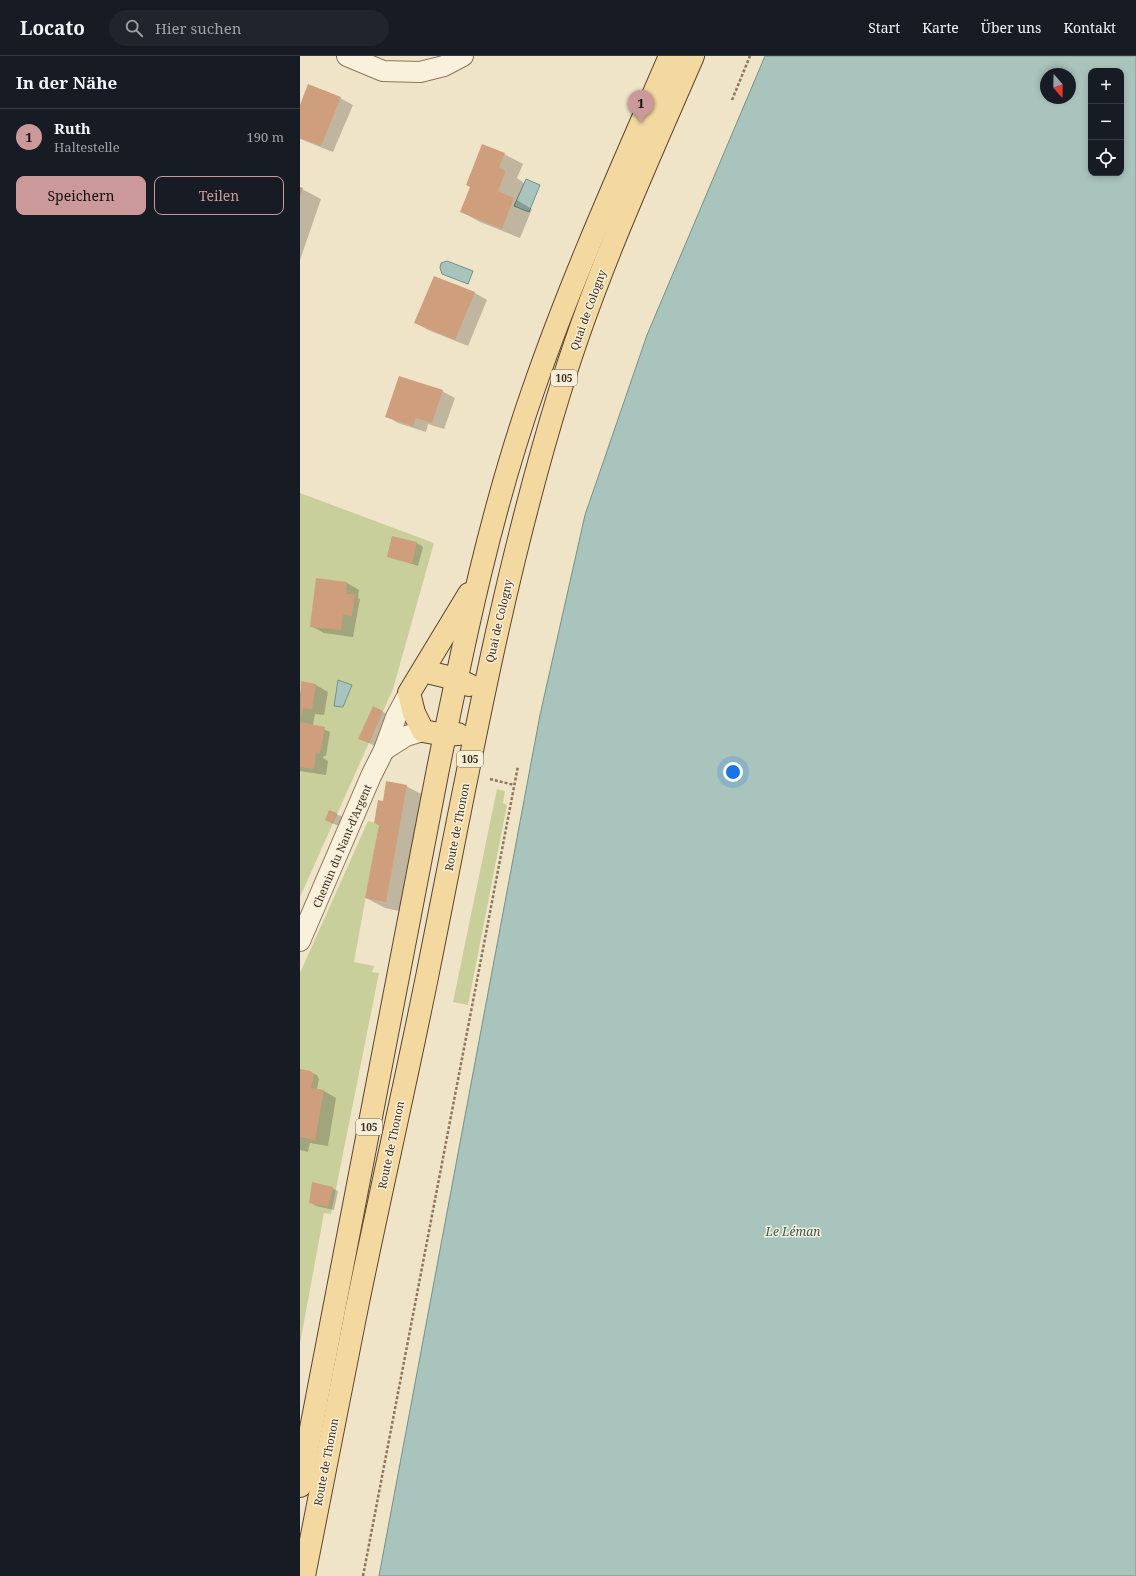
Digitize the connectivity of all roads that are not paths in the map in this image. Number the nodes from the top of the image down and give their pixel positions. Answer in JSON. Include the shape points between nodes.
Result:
{"nodes":[{"id":1,"x":347,"y":56,"type":"edge"},
{"id":2,"x":463,"y":56,"type":"edge"},
{"id":3,"x":670,"y":56,"type":"edge"},
{"id":4,"x":693,"y":56,"type":"edge"},
{"id":5,"x":480,"y":576,"type":"junction"},
{"id":6,"x":422,"y":671,"type":"junction"},
{"id":7,"x":456,"y":678,"type":"junction"},
{"id":8,"x":409,"y":693,"type":"junction"},
{"id":9,"x":479,"y":713,"type":"junction"},
{"id":10,"x":423,"y":731,"type":"junction"},
{"id":11,"x":445,"y":735,"type":"junction"},
{"id":12,"x":384,"y":750,"type":"junction"},
{"id":13,"x":300,"y":942,"type":"edge"},
{"id":14,"x":300,"y":1486,"type":"edge"},
{"id":15,"x":304,"y":1576,"type":"edge"}],
"edges":[{"from":1,"to":2,"type":"street","via":[[383,71],[420,72],[444,66]]},
{"from":3,"to":5,"type":"main road","name":"Quai de Cologny","number":"105","via":[[550,343],[521,427]]},
{"from":4,"to":9,"type":"main road","name":"Quai de Cologny","number":"105","via":[[608,255],[560,390],[517,543]]},
{"from":5,"to":6,"type":"main road"},
{"from":5,"to":7,"type":"main road","name":"Quai de Cologny","number":"105"},
{"from":6,"to":7,"type":"main road"},
{"from":6,"to":8,"type":"main road"},
{"from":7,"to":9,"type":"main road","via":[[472,687],[480,704]]},
{"from":7,"to":11,"type":"main road","name":"Route de Thonon","number":"105"},
{"from":8,"to":10,"type":"main road","via":[[414,713]]},
{"from":8,"to":12,"type":"street","name":"Chemin du Nant-d'Argent","via":[[396,717]]},
{"from":9,"to":11,"type":"main road","via":[[476,722],[466,731],[454,736]]},
{"from":9,"to":15,"type":"main road","name":"Route de Thonon","number":"105"},
{"from":10,"to":11,"type":"main road"},
{"from":10,"to":12,"type":"street","via":[[406,736]]},
{"from":11,"to":14,"type":"main road","name":"Route de Thonon","number":"105"},
{"from":12,"to":13,"type":"street","name":"Chemin du Nant-d'Argent"}]}
